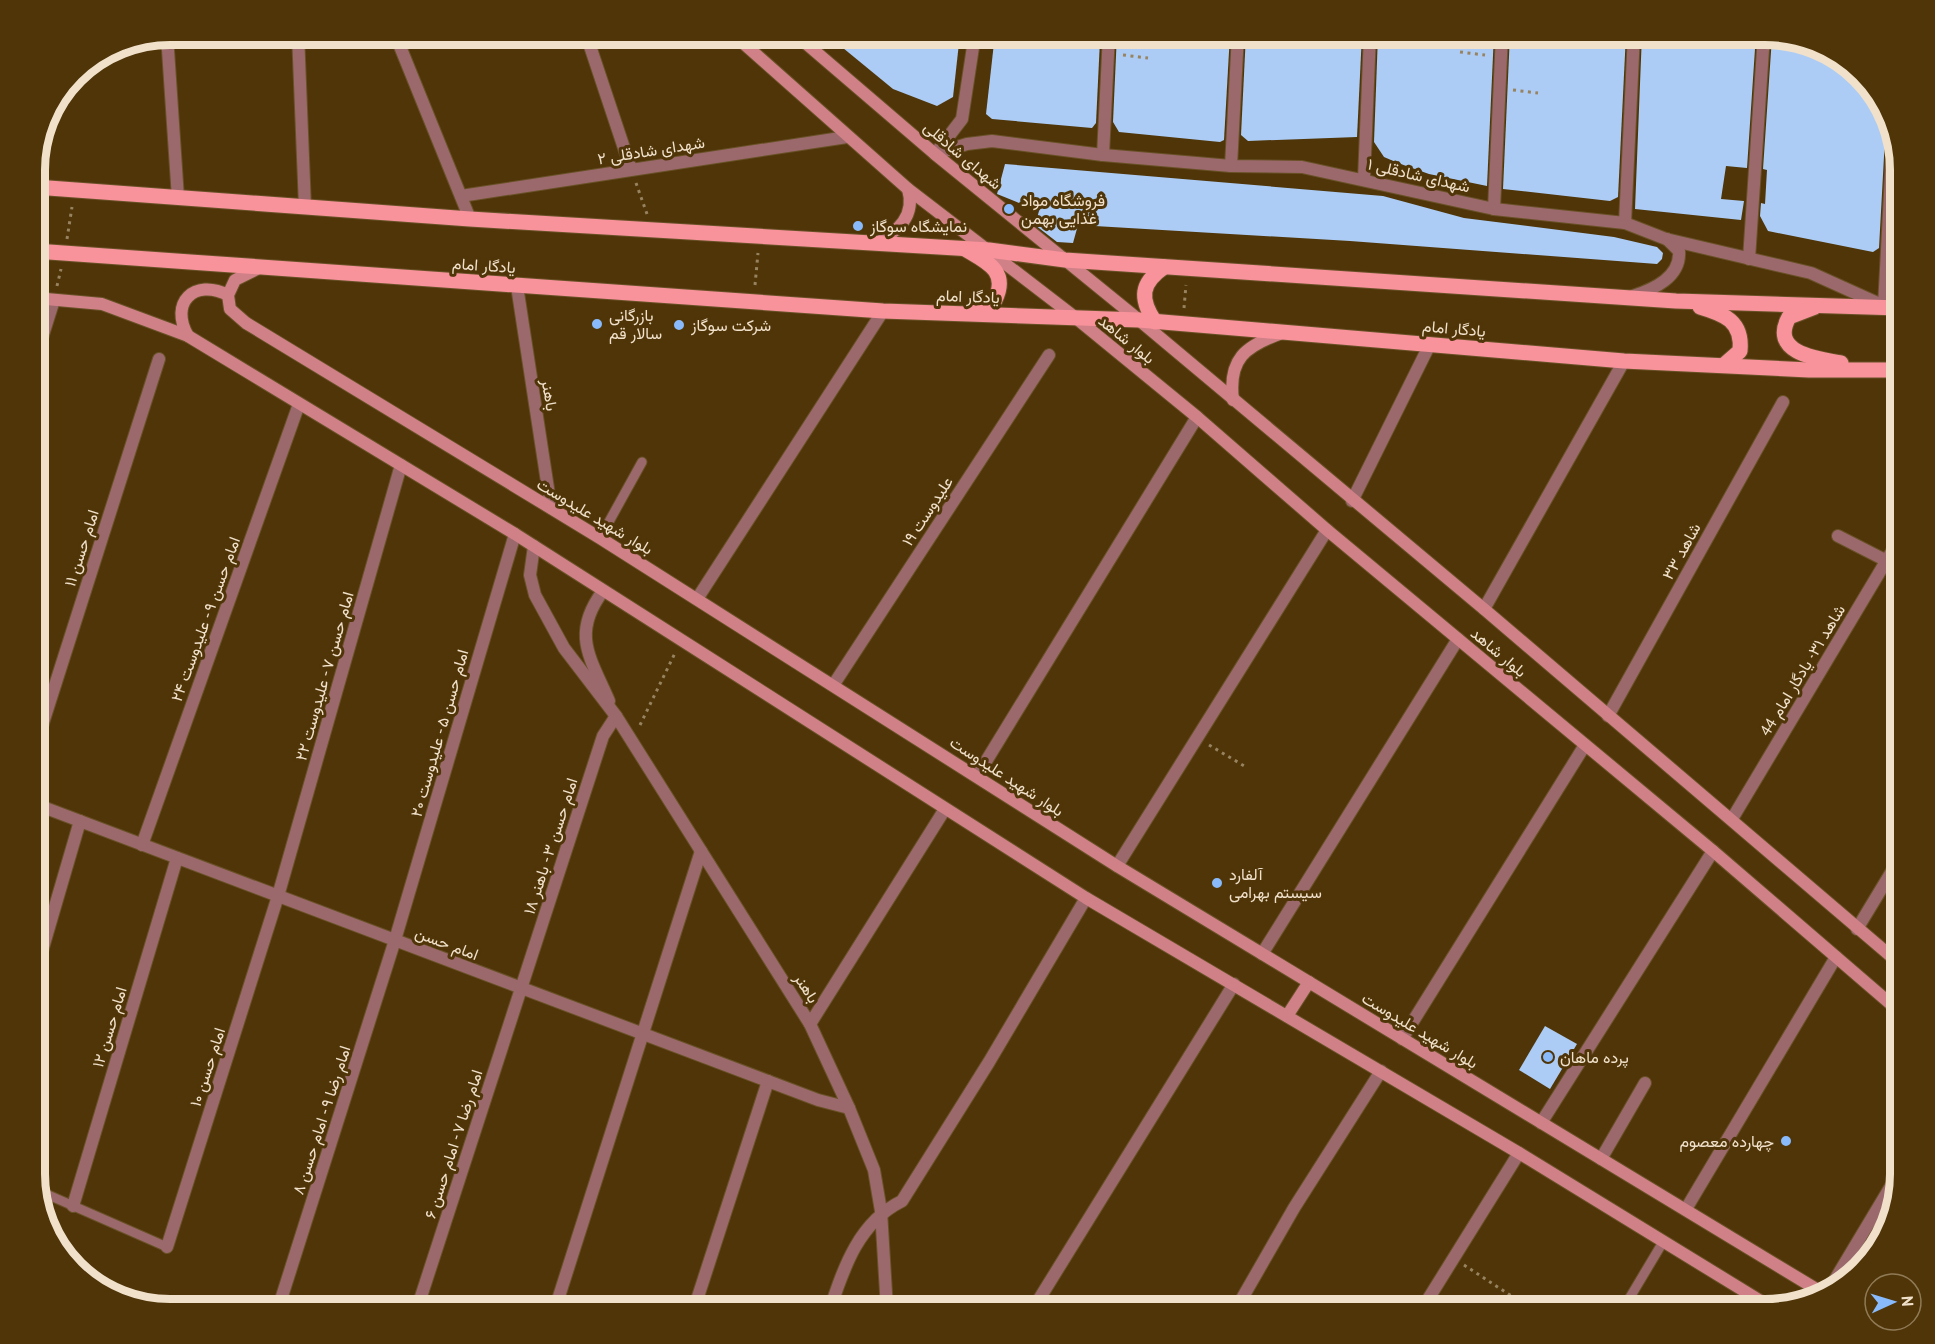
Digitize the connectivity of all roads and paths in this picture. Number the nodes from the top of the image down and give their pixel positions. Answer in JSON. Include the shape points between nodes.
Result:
{"nodes":[{"id":1,"x":168,"y":45,"type":"edge"},
{"id":2,"x":298,"y":45,"type":"edge"},
{"id":3,"x":399,"y":45,"type":"edge"},
{"id":4,"x":590,"y":45,"type":"edge"},
{"id":5,"x":745,"y":45,"type":"edge"},
{"id":6,"x":808,"y":45,"type":"edge"},
{"id":7,"x":973,"y":45,"type":"edge"},
{"id":8,"x":1108,"y":45,"type":"edge"},
{"id":9,"x":1238,"y":45,"type":"edge"},
{"id":10,"x":1370,"y":45,"type":"edge"},
{"id":11,"x":1502,"y":45,"type":"edge"},
{"id":12,"x":1633,"y":45,"type":"edge"},
{"id":13,"x":1763,"y":45,"type":"edge"},
{"id":14,"x":1460,"y":51,"type":"dead end"},
{"id":15,"x":1108,"y":54,"type":"junction"},
{"id":16,"x":1501,"y":57,"type":"junction"},
{"id":17,"x":1148,"y":58,"type":"dead end"},
{"id":18,"x":1500,"y":89,"type":"junction"},
{"id":19,"x":1538,"y":93,"type":"dead end"},
{"id":20,"x":847,"y":137,"type":"junction"},
{"id":21,"x":935,"y":154,"type":"junction"},
{"id":22,"x":1103,"y":155,"type":"junction"},
{"id":23,"x":1232,"y":166,"type":"junction"},
{"id":24,"x":631,"y":169,"type":"junction"},
{"id":25,"x":1364,"y":179,"type":"junction"},
{"id":26,"x":45,"y":188,"type":"edge"},
{"id":27,"x":908,"y":189,"type":"junction"},
{"id":28,"x":1890,"y":195,"type":"edge"},
{"id":29,"x":460,"y":196,"type":"junction"},
{"id":30,"x":178,"y":198,"type":"junction"},
{"id":31,"x":305,"y":207,"type":"junction"},
{"id":32,"x":1494,"y":209,"type":"junction"},
{"id":33,"x":470,"y":219,"type":"junction"},
{"id":34,"x":1625,"y":223,"type":"junction"},
{"id":35,"x":652,"y":230,"type":"junction"},
{"id":36,"x":759,"y":237,"type":"junction"},
{"id":37,"x":1666,"y":239,"type":"junction"},
{"id":38,"x":876,"y":244,"type":"junction"},
{"id":39,"x":964,"y":249,"type":"junction"},
{"id":40,"x":989,"y":250,"type":"junction"},
{"id":41,"x":45,"y":252,"type":"edge"},
{"id":42,"x":1749,"y":259,"type":"junction"},
{"id":43,"x":1065,"y":260,"type":"junction"},
{"id":44,"x":265,"y":266,"type":"junction"},
{"id":45,"x":1164,"y":267,"type":"junction"},
{"id":46,"x":1187,"y":268,"type":"junction"},
{"id":47,"x":517,"y":286,"type":"junction"},
{"id":48,"x":228,"y":295,"type":"junction"},
{"id":49,"x":1628,"y":298,"type":"junction"},
{"id":50,"x":45,"y":299,"type":"edge"},
{"id":51,"x":54,"y":300,"type":"junction"},
{"id":52,"x":1676,"y":301,"type":"junction"},
{"id":53,"x":754,"y":302,"type":"junction"},
{"id":54,"x":1829,"y":304,"type":"junction"},
{"id":55,"x":1884,"y":306,"type":"junction"},
{"id":56,"x":1890,"y":307,"type":"edge"},
{"id":57,"x":883,"y":311,"type":"junction"},
{"id":58,"x":969,"y":314,"type":"junction"},
{"id":59,"x":1076,"y":318,"type":"junction"},
{"id":60,"x":1139,"y":320,"type":"junction"},
{"id":61,"x":1155,"y":322,"type":"junction"},
{"id":62,"x":1183,"y":324,"type":"junction"},
{"id":63,"x":45,"y":328,"type":"edge"},
{"id":64,"x":1284,"y":332,"type":"junction"},
{"id":65,"x":188,"y":336,"type":"junction"},
{"id":66,"x":1430,"y":344,"type":"junction"},
{"id":67,"x":1049,"y":355,"type":"dead end"},
{"id":68,"x":159,"y":359,"type":"dead end"},
{"id":69,"x":1624,"y":361,"type":"junction"},
{"id":70,"x":1724,"y":365,"type":"junction"},
{"id":71,"x":1890,"y":369,"type":"edge"},
{"id":72,"x":1890,"y":370,"type":"edge"},
{"id":73,"x":1233,"y":400,"type":"junction"},
{"id":74,"x":1783,"y":402,"type":"dead end"},
{"id":75,"x":299,"y":404,"type":"junction"},
{"id":76,"x":1197,"y":417,"type":"junction"},
{"id":77,"x":642,"y":462,"type":"dead end"},
{"id":78,"x":401,"y":465,"type":"junction"},
{"id":79,"x":1352,"y":501,"type":"junction"},
{"id":80,"x":551,"y":508,"type":"junction"},
{"id":81,"x":1327,"y":530,"type":"junction"},
{"id":82,"x":515,"y":534,"type":"junction"},
{"id":83,"x":1838,"y":536,"type":"dead end"},
{"id":84,"x":600,"y":538,"type":"junction"},
{"id":85,"x":534,"y":546,"type":"junction"},
{"id":86,"x":1890,"y":556,"type":"edge"},
{"id":87,"x":1887,"y":561,"type":"junction"},
{"id":88,"x":603,"y":591,"type":"junction"},
{"id":89,"x":697,"y":598,"type":"junction"},
{"id":90,"x":1484,"y":609,"type":"junction"},
{"id":91,"x":1458,"y":639,"type":"junction"},
{"id":92,"x":681,"y":641,"type":"junction"},
{"id":93,"x":834,"y":684,"type":"junction"},
{"id":94,"x":616,"y":716,"type":"junction"},
{"id":95,"x":1608,"y":716,"type":"junction"},
{"id":96,"x":45,"y":717,"type":"edge"},
{"id":97,"x":1197,"y":738,"type":"junction"},
{"id":98,"x":632,"y":741,"type":"junction"},
{"id":99,"x":1585,"y":745,"type":"junction"},
{"id":100,"x":1246,"y":767,"type":"dead end"},
{"id":101,"x":977,"y":776,"type":"junction"},
{"id":102,"x":45,"y":808,"type":"edge"},
{"id":103,"x":945,"y":809,"type":"junction"},
{"id":104,"x":1732,"y":819,"type":"junction"},
{"id":105,"x":80,"y":821,"type":"junction"},
{"id":106,"x":142,"y":845,"type":"junction"},
{"id":107,"x":701,"y":851,"type":"junction"},
{"id":108,"x":1713,"y":851,"type":"junction"},
{"id":109,"x":177,"y":858,"type":"junction"},
{"id":110,"x":1117,"y":866,"type":"junction"},
{"id":111,"x":1890,"y":875,"type":"edge"},
{"id":112,"x":278,"y":896,"type":"junction"},
{"id":113,"x":1086,"y":898,"type":"junction"},
{"id":114,"x":1857,"y":929,"type":"junction"},
{"id":115,"x":395,"y":940,"type":"junction"},
{"id":116,"x":45,"y":941,"type":"edge"},
{"id":117,"x":1262,"y":954,"type":"junction"},
{"id":118,"x":1890,"y":956,"type":"edge"},
{"id":119,"x":1836,"y":957,"type":"junction"},
{"id":120,"x":1309,"y":982,"type":"junction"},
{"id":121,"x":1234,"y":984,"type":"junction"},
{"id":122,"x":521,"y":988,"type":"junction"},
{"id":123,"x":1890,"y":1003,"type":"edge"},
{"id":124,"x":1287,"y":1016,"type":"junction"},
{"id":125,"x":810,"y":1024,"type":"junction"},
{"id":126,"x":644,"y":1035,"type":"junction"},
{"id":127,"x":1402,"y":1039,"type":"junction"},
{"id":128,"x":1381,"y":1071,"type":"junction"},
{"id":129,"x":768,"y":1082,"type":"junction"},
{"id":130,"x":1645,"y":1083,"type":"dead end"},
{"id":131,"x":849,"y":1108,"type":"junction"},
{"id":132,"x":1542,"y":1123,"type":"junction"},
{"id":133,"x":1519,"y":1154,"type":"junction"},
{"id":134,"x":1601,"y":1159,"type":"junction"},
{"id":135,"x":1889,"y":1190,"type":"edge"},
{"id":136,"x":47,"y":1194,"type":"edge"},
{"id":137,"x":73,"y":1206,"type":"junction"},
{"id":138,"x":1686,"y":1209,"type":"junction"},
{"id":139,"x":881,"y":1211,"type":"junction"},
{"id":140,"x":1663,"y":1242,"type":"junction"},
{"id":141,"x":166,"y":1247,"type":"joint"},
{"id":142,"x":1452,"y":1257,"type":"junction"},
{"id":143,"x":1839,"y":1274,"type":"edge"},
{"id":144,"x":1816,"y":1288,"type":"edge"},
{"id":145,"x":1513,"y":1297,"type":"dead end"},
{"id":146,"x":281,"y":1299,"type":"edge"},
{"id":147,"x":421,"y":1299,"type":"edge"},
{"id":148,"x":559,"y":1299,"type":"edge"},
{"id":149,"x":698,"y":1299,"type":"edge"},
{"id":150,"x":834,"y":1299,"type":"edge"},
{"id":151,"x":886,"y":1299,"type":"edge"},
{"id":152,"x":1040,"y":1299,"type":"edge"},
{"id":153,"x":1242,"y":1299,"type":"edge"},
{"id":154,"x":1428,"y":1299,"type":"edge"},
{"id":155,"x":1629,"y":1299,"type":"edge"},
{"id":156,"x":1757,"y":1299,"type":"edge"}],
"edges":[{"from":1,"to":30,"type":"street"},
{"from":2,"to":31,"type":"street"},
{"from":3,"to":29,"type":"street"},
{"from":4,"to":24,"type":"street"},
{"from":5,"to":20,"type":"main road"},
{"from":6,"to":21,"type":"main road","name":"شهدای شادقلی"},
{"from":7,"to":21,"type":"street","via":[[962,119]]},
{"from":8,"to":15,"type":"street"},
{"from":9,"to":23,"type":"street"},
{"from":10,"to":25,"type":"street"},
{"from":11,"to":16,"type":"street"},
{"from":12,"to":34,"type":"street"},
{"from":13,"to":42,"type":"street"},
{"from":14,"to":16,"type":"path"},
{"from":15,"to":17,"type":"path"},
{"from":15,"to":22,"type":"street"},
{"from":16,"to":18,"type":"street"},
{"from":18,"to":19,"type":"path"},
{"from":18,"to":32,"type":"street"},
{"from":20,"to":24,"type":"street","name":"شهدای شادقلی ۲"},
{"from":20,"to":27,"type":"main road"},
{"from":21,"to":22,"type":"street","name":"شهدای شادقلی ۱","via":[[992,141]]},
{"from":21,"to":43,"type":"main road","name":"شهدای شادقلی"},
{"from":22,"to":23,"type":"street","name":"شهدای شادقلی ۱"},
{"from":23,"to":25,"type":"street","name":"شهدای شادقلی ۱","via":[[1302,167]]},
{"from":24,"to":29,"type":"street","name":"شهدای شادقلی ۲"},
{"from":24,"to":35,"type":"path"},
{"from":25,"to":32,"type":"street","name":"شهدای شادقلی ۱"},
{"from":26,"to":30,"type":"main road"},
{"from":27,"to":38,"type":"main road","via":[[911,200],[901,227]]},
{"from":27,"to":40,"type":"main road"},
{"from":28,"to":55,"type":"street"},
{"from":29,"to":33,"type":"street"},
{"from":30,"to":31,"type":"main road"},
{"from":31,"to":33,"type":"main road"},
{"from":32,"to":34,"type":"street","name":"شهدای شادقلی ۱"},
{"from":33,"to":35,"type":"main road"},
{"from":34,"to":37,"type":"street","name":"شهدای شادقلی ۱"},
{"from":35,"to":36,"type":"main road"},
{"from":36,"to":38,"type":"main road"},
{"from":36,"to":53,"type":"path"},
{"from":37,"to":42,"type":"street","name":"شهدای شادقلی ۱"},
{"from":37,"to":49,"type":"street","via":[[1679,251],[1680,260],[1673,271],[1653,289]]},
{"from":38,"to":39,"type":"main road"},
{"from":39,"to":40,"type":"main road"},
{"from":39,"to":58,"type":"main road","via":[[995,270],[1000,281],[995,300]]},
{"from":40,"to":43,"type":"main road"},
{"from":40,"to":59,"type":"main road"},
{"from":41,"to":44,"type":"main road","name":"یادگار امام"},
{"from":42,"to":55,"type":"street","name":"شهدای شادقلی ۱","via":[[1811,273]]},
{"from":43,"to":45,"type":"main road"},
{"from":43,"to":60,"type":"main road","name":"شهدای شادقلی"},
{"from":44,"to":47,"type":"main road","name":"یادگار امام"},
{"from":44,"to":48,"type":"main road","via":[[235,280]]},
{"from":45,"to":46,"type":"main road"},
{"from":45,"to":61,"type":"main road","via":[[1149,278],[1145,289]]},
{"from":46,"to":49,"type":"main road"},
{"from":46,"to":62,"type":"path"},
{"from":47,"to":53,"type":"main road","name":"یادگار امام"},
{"from":47,"to":80,"type":"street","name":"باهنر"},
{"from":48,"to":65,"type":"main road","via":[[215,288],[200,289],[188,296],[181,309],[181,324]]},
{"from":48,"to":80,"type":"main road","name":"بلوار شهید علیدوست","via":[[230,309],[246,323]]},
{"from":49,"to":52,"type":"main road"},
{"from":50,"to":51,"type":"main road"},
{"from":51,"to":63,"type":"street"},
{"from":51,"to":65,"type":"main road","via":[[102,304]]},
{"from":52,"to":54,"type":"main road"},
{"from":52,"to":70,"type":"main road","via":[[1726,315],[1733,322],[1739,331],[1740,351]]},
{"from":53,"to":57,"type":"main road","name":"یادگار امام"},
{"from":54,"to":55,"type":"main road"},
{"from":54,"to":71,"type":"main road","via":[[1789,317],[1785,337],[1796,352],[1829,361]]},
{"from":55,"to":56,"type":"main road"},
{"from":57,"to":58,"type":"main road","name":"یادگار امام"},
{"from":57,"to":89,"type":"street"},
{"from":58,"to":59,"type":"main road","name":"یادگار امام"},
{"from":59,"to":60,"type":"main road","name":"یادگار امام"},
{"from":59,"to":76,"type":"main road","name":"بلوار شاهد"},
{"from":60,"to":61,"type":"main road","name":"یادگار امام"},
{"from":60,"to":73,"type":"main road","name":"بلوار شاهد"},
{"from":61,"to":62,"type":"main road","name":"یادگار امام"},
{"from":62,"to":64,"type":"main road","name":"یادگار امام"},
{"from":64,"to":66,"type":"main road","name":"یادگار امام"},
{"from":64,"to":73,"type":"main road","via":[[1251,347],[1236,362],[1231,379]]},
{"from":65,"to":75,"type":"main road"},
{"from":66,"to":69,"type":"main road","name":"یادگار امام"},
{"from":66,"to":79,"type":"street"},
{"from":67,"to":93,"type":"street","name":"علیدوست ۱۹"},
{"from":68,"to":96,"type":"street","name":"امام حسن ۱۱"},
{"from":69,"to":70,"type":"main road","name":"یادگار امام"},
{"from":69,"to":90,"type":"street"},
{"from":70,"to":72,"type":"main road","name":"یادگار امام"},
{"from":73,"to":79,"type":"main road","name":"بلوار شاهد"},
{"from":74,"to":95,"type":"street","name":"شاهد ۳۳"},
{"from":75,"to":78,"type":"main road"},
{"from":75,"to":106,"type":"street","name":"امام حسن ۹ - علیدوست ۲۴"},
{"from":76,"to":81,"type":"main road","name":"بلوار شاهد"},
{"from":76,"to":101,"type":"street"},
{"from":77,"to":84,"type":"lane"},
{"from":78,"to":82,"type":"main road"},
{"from":78,"to":112,"type":"street","name":"امام حسن ۷ - علیدوست ۲۲"},
{"from":79,"to":90,"type":"main road","name":"بلوار شاهد"},
{"from":80,"to":84,"type":"main road","name":"بلوار شهید علیدوست"},
{"from":81,"to":91,"type":"main road","name":"بلوار شاهد"},
{"from":81,"to":97,"type":"street"},
{"from":82,"to":85,"type":"main road"},
{"from":82,"to":115,"type":"street","name":"امام حسن ۵ - علیدوست ۲۰"},
{"from":83,"to":87,"type":"street"},
{"from":84,"to":89,"type":"main road","name":"بلوار شهید علیدوست"},
{"from":85,"to":88,"type":"main road"},
{"from":85,"to":94,"type":"street","name":"باهنر","via":[[530,575],[535,595],[577,667]]},
{"from":86,"to":87,"type":"street","name":"شاهد ۳۱- یادگار امام 44"},
{"from":87,"to":104,"type":"street","name":"شاهد ۳۱- یادگار امام 44"},
{"from":88,"to":92,"type":"main road"},
{"from":88,"to":94,"type":"street","name":"باهنر","via":[[589,612],[586,640]]},
{"from":89,"to":93,"type":"main road","name":"بلوار شهید علیدوست"},
{"from":90,"to":95,"type":"main road","name":"بلوار شاهد"},
{"from":91,"to":99,"type":"main road","name":"بلوار شاهد"},
{"from":91,"to":117,"type":"street"},
{"from":92,"to":98,"type":"path"},
{"from":92,"to":103,"type":"main road"},
{"from":93,"to":101,"type":"main road","name":"بلوار شهید علیدوست"},
{"from":94,"to":98,"type":"street","name":"باهنر"},
{"from":94,"to":122,"type":"street","name":"امام حسن ۳ - باهنر ۱۸","via":[[603,736]]},
{"from":95,"to":104,"type":"main road","name":"بلوار شاهد"},
{"from":97,"to":100,"type":"path"},
{"from":97,"to":110,"type":"street"},
{"from":98,"to":107,"type":"street","name":"باهنر"},
{"from":99,"to":108,"type":"main road","name":"بلوار شاهد"},
{"from":99,"to":127,"type":"street"},
{"from":101,"to":110,"type":"main road","name":"بلوار شهید علیدوست"},
{"from":102,"to":105,"type":"street","name":"امام حسن"},
{"from":103,"to":113,"type":"main road"},
{"from":103,"to":125,"type":"street"},
{"from":104,"to":114,"type":"main road","name":"بلوار شاهد"},
{"from":105,"to":106,"type":"street","name":"امام حسن"},
{"from":105,"to":116,"type":"street"},
{"from":106,"to":109,"type":"street","name":"امام حسن"},
{"from":107,"to":125,"type":"street","name":"باهنر"},
{"from":107,"to":126,"type":"street"},
{"from":108,"to":119,"type":"main road","name":"بلوار شاهد"},
{"from":108,"to":132,"type":"street"},
{"from":109,"to":112,"type":"street","name":"امام حسن"},
{"from":109,"to":137,"type":"street","name":"امام حسن ۱۲"},
{"from":110,"to":117,"type":"main road","name":"بلوار شهید علیدوست"},
{"from":111,"to":114,"type":"street"},
{"from":112,"to":115,"type":"street","name":"امام حسن"},
{"from":112,"to":141,"type":"street","name":"امام حسن ۱۰"},
{"from":113,"to":121,"type":"main road"},
{"from":113,"to":139,"type":"street","via":[[902,1202]]},
{"from":114,"to":118,"type":"main road","name":"بلوار شاهد"},
{"from":115,"to":122,"type":"street","name":"امام حسن"},
{"from":115,"to":146,"type":"street","name":"امام رضا ۹ - امام حسن ۸"},
{"from":117,"to":120,"type":"main road","name":"بلوار شهید علیدوست"},
{"from":119,"to":123,"type":"main road","name":"بلوار شاهد"},
{"from":119,"to":138,"type":"street"},
{"from":120,"to":124,"type":"main road"},
{"from":120,"to":127,"type":"main road","name":"بلوار شهید علیدوست"},
{"from":121,"to":124,"type":"main road"},
{"from":121,"to":152,"type":"street"},
{"from":122,"to":126,"type":"street","name":"امام حسن"},
{"from":122,"to":147,"type":"street","name":"امام رضا ۷ - امام حسن ۶"},
{"from":124,"to":128,"type":"main road"},
{"from":125,"to":131,"type":"street","name":"باهنر"},
{"from":126,"to":129,"type":"street","name":"امام حسن"},
{"from":126,"to":148,"type":"street"},
{"from":127,"to":132,"type":"main road","name":"بلوار شهید علیدوست"},
{"from":128,"to":133,"type":"main road"},
{"from":128,"to":153,"type":"street","via":[[1294,1208]]},
{"from":129,"to":131,"type":"street","name":"امام حسن"},
{"from":129,"to":149,"type":"street"},
{"from":130,"to":134,"type":"street"},
{"from":131,"to":139,"type":"street","name":"باهنر","via":[[874,1170]]},
{"from":132,"to":134,"type":"main road","name":"بلوار شهید علیدوست"},
{"from":133,"to":140,"type":"main road"},
{"from":133,"to":142,"type":"street"},
{"from":134,"to":138,"type":"main road","name":"بلوار شهید علیدوست"},
{"from":135,"to":143,"type":"street"},
{"from":136,"to":137,"type":"lane"},
{"from":137,"to":141,"type":"lane"},
{"from":138,"to":144,"type":"main road","name":"بلوار شهید علیدوست"},
{"from":139,"to":150,"type":"street","via":[[846,1261]]},
{"from":139,"to":151,"type":"street","name":"باهنر"},
{"from":140,"to":155,"type":"lane"},
{"from":140,"to":156,"type":"main road"},
{"from":142,"to":145,"type":"path"},
{"from":142,"to":154,"type":"street"}]}
